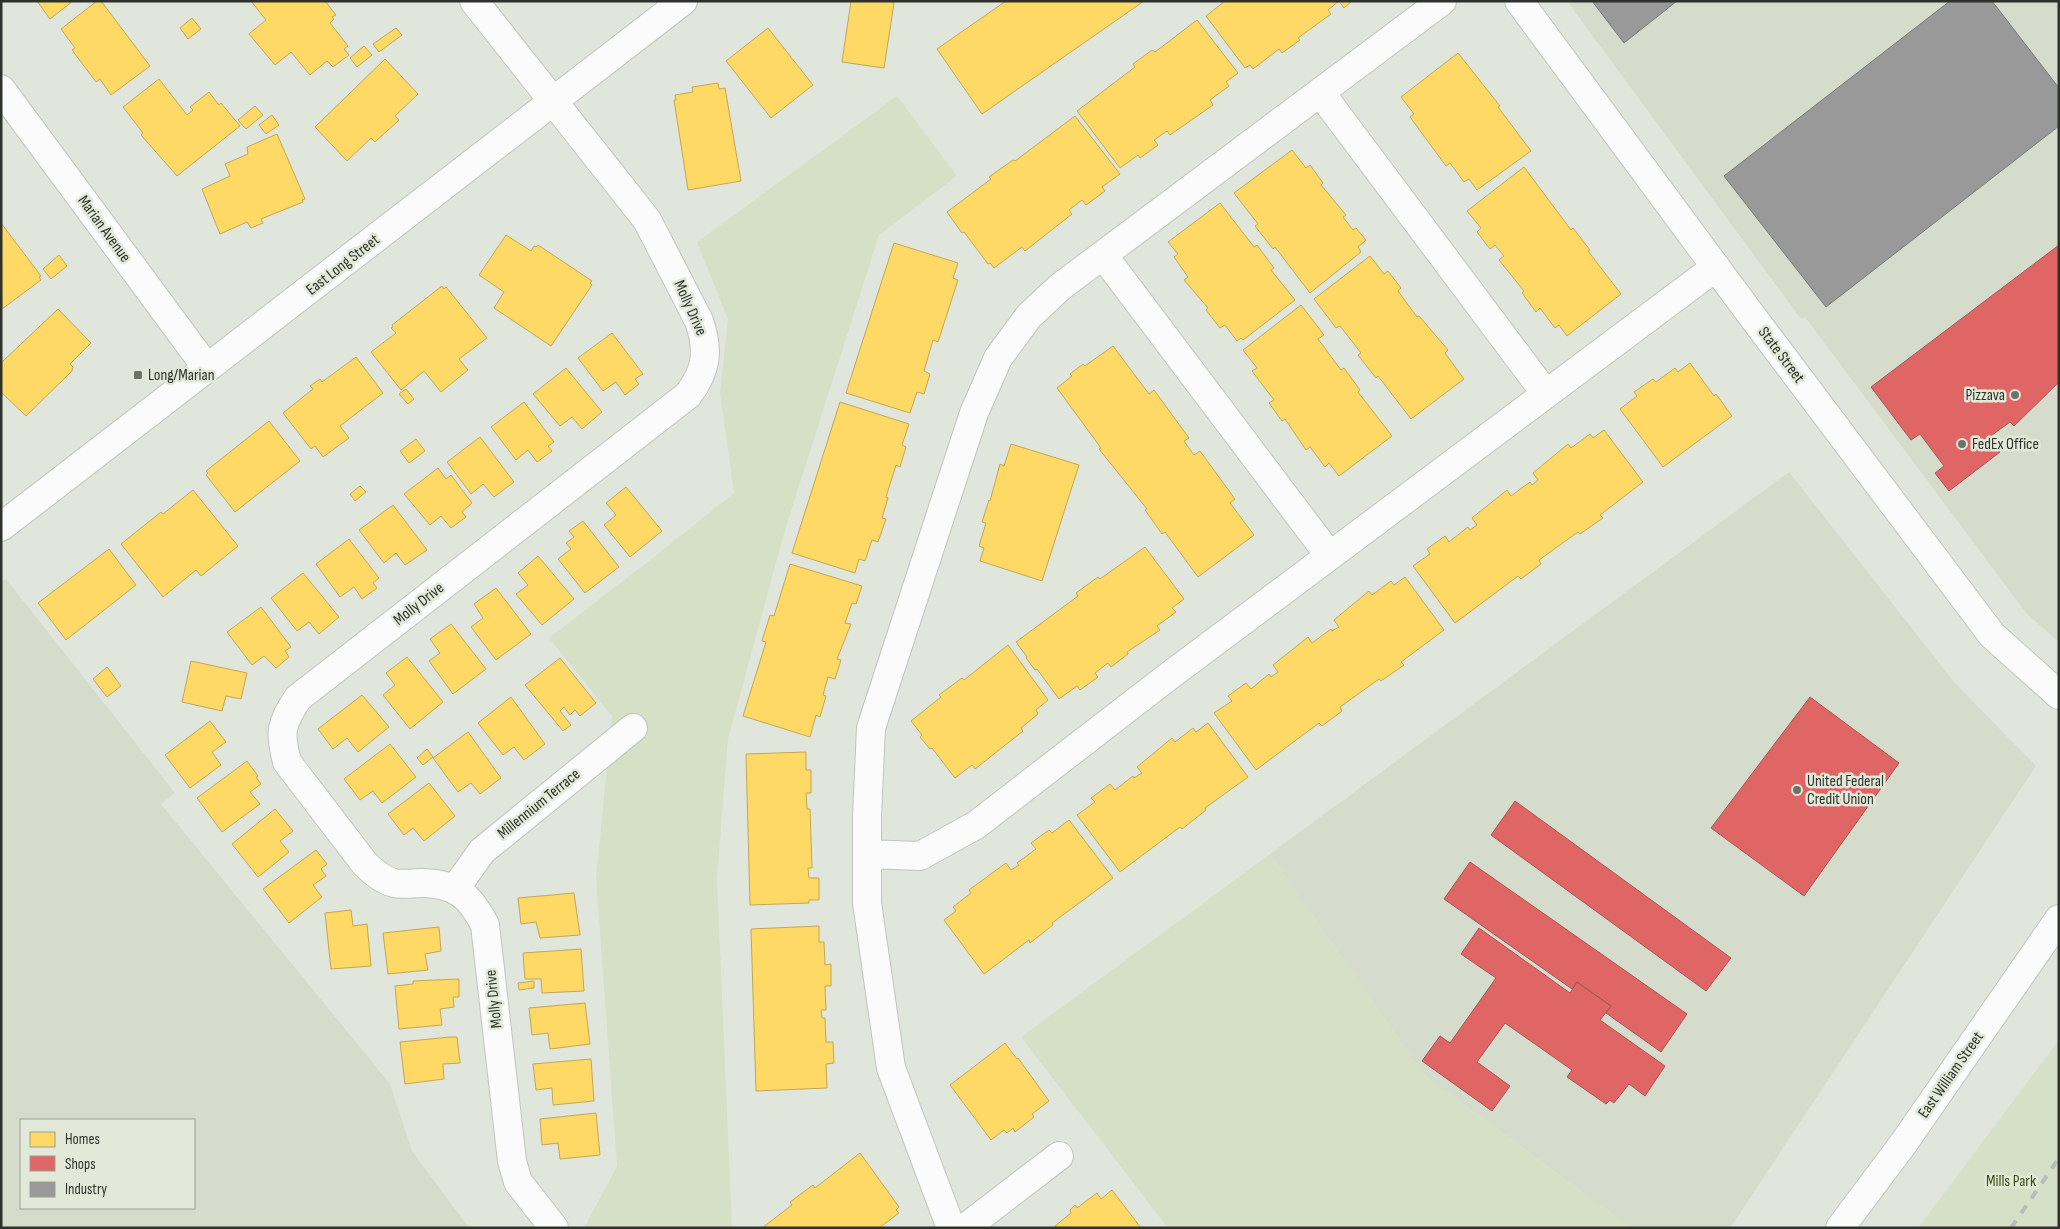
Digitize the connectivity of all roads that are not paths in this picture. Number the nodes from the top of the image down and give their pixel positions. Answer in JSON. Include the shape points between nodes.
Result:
{"nodes":[{"id":1,"x":474,"y":1,"type":"edge"},
{"id":2,"x":683,"y":1,"type":"edge"},
{"id":3,"x":1442,"y":1,"type":"edge"},
{"id":4,"x":1519,"y":1,"type":"edge"},
{"id":5,"x":1,"y":89,"type":"edge"},
{"id":6,"x":1320,"y":92,"type":"junction"},
{"id":7,"x":554,"y":102,"type":"junction"},
{"id":8,"x":1103,"y":254,"type":"junction"},
{"id":9,"x":1716,"y":268,"type":"junction"},
{"id":10,"x":207,"y":368,"type":"junction"},
{"id":11,"x":1546,"y":394,"type":"junction"},
{"id":12,"x":1,"y":527,"type":"edge"},
{"id":13,"x":1329,"y":555,"type":"junction"},
{"id":14,"x":2059,"y":695,"type":"edge"},
{"id":15,"x":633,"y":728,"type":"dead end"},
{"id":16,"x":867,"y":854,"type":"junction"},
{"id":17,"x":455,"y":889,"type":"junction"},
{"id":18,"x":2059,"y":919,"type":"edge"},
{"id":19,"x":1059,"y":1156,"type":"dead end"},
{"id":20,"x":554,"y":1228,"type":"edge"},
{"id":21,"x":951,"y":1228,"type":"edge"},
{"id":22,"x":966,"y":1228,"type":"edge"},
{"id":23,"x":1840,"y":1228,"type":"edge"}],
"edges":[{"from":1,"to":7,"type":"street","name":"Molly Drive"},
{"from":2,"to":7,"type":"street","name":"East Long Street"},
{"from":3,"to":6,"type":"street"},
{"from":4,"to":9,"type":"street","name":"State Street"},
{"from":5,"to":10,"type":"street","name":"Marian Avenue"},
{"from":6,"to":8,"type":"street"},
{"from":6,"to":11,"type":"street"},
{"from":7,"to":10,"type":"street","name":"East Long Street"},
{"from":7,"to":17,"type":"street","name":"Molly Drive","via":[[646,220],[699,321],[705,338],[705,362],[699,380],[688,394],[298,698],[284,720],[282,741],[287,762],[376,875],[395,884],[434,883]]},
{"from":8,"to":13,"type":"street"},
{"from":8,"to":16,"type":"street","via":[[1029,316],[998,358],[974,413],[871,728]]},
{"from":9,"to":11,"type":"street"},
{"from":9,"to":14,"type":"street","name":"State Street","via":[[1992,635]]},
{"from":10,"to":12,"type":"street","name":"East Long Street"},
{"from":11,"to":13,"type":"street"},
{"from":13,"to":16,"type":"street","via":[[976,825],[920,856]]},
{"from":15,"to":17,"type":"street","name":"Millennium Terrace","via":[[482,851]]},
{"from":16,"to":21,"type":"street","via":[[866,903],[891,1068]]},
{"from":17,"to":20,"type":"street","name":"Molly Drive","via":[[476,906],[486,925],[512,1162],[518,1182]]},
{"from":18,"to":23,"type":"street","name":"East William Street","via":[[1904,1144]]},
{"from":19,"to":22,"type":"street"}]}
